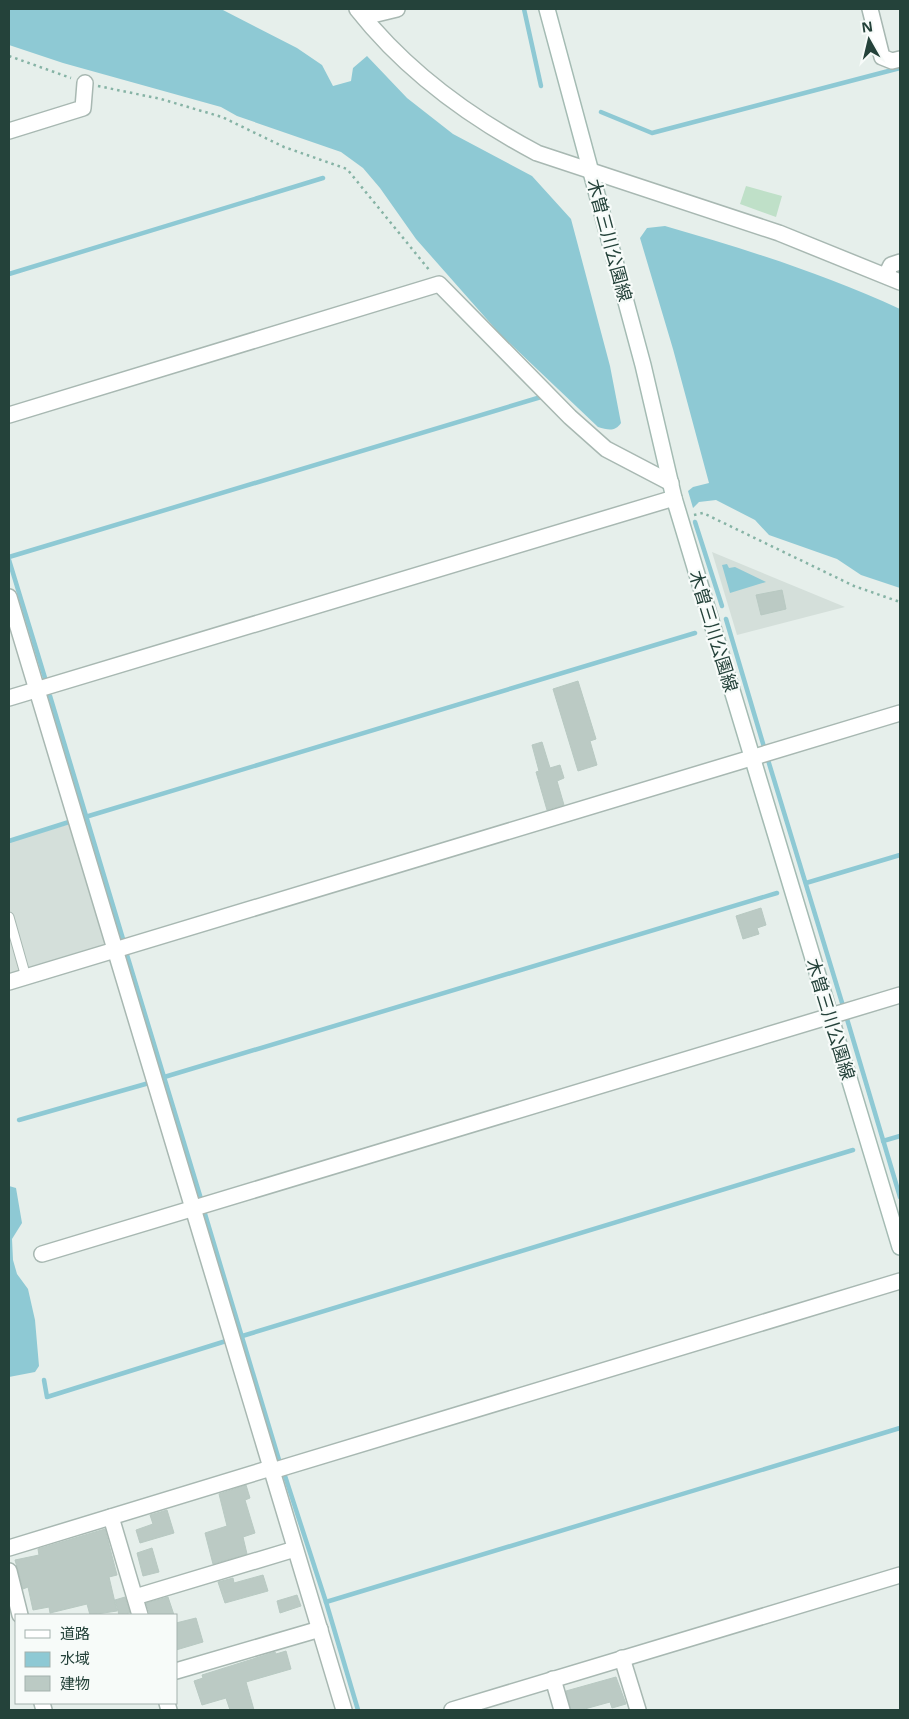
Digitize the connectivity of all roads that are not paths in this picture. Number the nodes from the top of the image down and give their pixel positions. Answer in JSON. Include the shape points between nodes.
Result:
{"nodes":[{"id":1,"x":397,"y":9,"type":"edge"},
{"id":2,"x":547,"y":9,"type":"edge"},
{"id":3,"x":870,"y":9,"type":"edge"},
{"id":4,"x":361,"y":13,"type":"edge"},
{"id":5,"x":900,"y":59,"type":"edge"},
{"id":6,"x":85,"y":83,"type":"road end"},
{"id":7,"x":9,"y":130,"type":"edge"},
{"id":8,"x":592,"y":170,"type":"junction"},
{"id":9,"x":900,"y":262,"type":"edge"},
{"id":10,"x":886,"y":275,"type":"junction"},
{"id":11,"x":900,"y":282,"type":"edge"},
{"id":12,"x":9,"y":415,"type":"edge"},
{"id":13,"x":672,"y":490,"type":"junction"},
{"id":14,"x":9,"y":597,"type":"edge"},
{"id":15,"x":37,"y":690,"type":"junction"},
{"id":16,"x":9,"y":698,"type":"edge"},
{"id":17,"x":900,"y":713,"type":"edge"},
{"id":18,"x":752,"y":758,"type":"junction"},
{"id":19,"x":9,"y":917,"type":"edge"},
{"id":20,"x":115,"y":950,"type":"junction"},
{"id":21,"x":26,"y":977,"type":"junction"},
{"id":22,"x":9,"y":982,"type":"edge"},
{"id":23,"x":900,"y":996,"type":"edge"},
{"id":24,"x":830,"y":1017,"type":"junction"},
{"id":25,"x":193,"y":1210,"type":"junction"},
{"id":26,"x":900,"y":1248,"type":"edge"},
{"id":27,"x":42,"y":1254,"type":"dead end"},
{"id":28,"x":900,"y":1281,"type":"edge"},
{"id":29,"x":272,"y":1470,"type":"junction"},
{"id":30,"x":110,"y":1517,"type":"junction"},
{"id":31,"x":9,"y":1548,"type":"edge"},
{"id":32,"x":295,"y":1549,"type":"junction"},
{"id":33,"x":9,"y":1571,"type":"edge"},
{"id":34,"x":900,"y":1575,"type":"edge"},
{"id":35,"x":135,"y":1597,"type":"junction"},
{"id":36,"x":20,"y":1614,"type":"edge"},
{"id":37,"x":140,"y":1614,"type":"edge"},
{"id":38,"x":320,"y":1629,"type":"junction"},
{"id":39,"x":622,"y":1658,"type":"junction"},
{"id":40,"x":178,"y":1670,"type":"edge"},
{"id":41,"x":553,"y":1679,"type":"junction"},
{"id":42,"x":342,"y":1710,"type":"edge"},
{"id":43,"x":452,"y":1710,"type":"edge"},
{"id":44,"x":562,"y":1710,"type":"edge"},
{"id":45,"x":638,"y":1710,"type":"edge"}],
"edges":[{"from":1,"to":4,"type":"street"},
{"from":2,"to":8,"type":"street","name":"木曽三川公園線"},
{"from":3,"to":5,"type":"street","via":[[882,57],[892,61]]},
{"from":4,"to":8,"type":"street","via":[[400,56],[467,112],[537,153]]},
{"from":6,"to":7,"type":"street","via":[[83,108]]},
{"from":8,"to":10,"type":"street","via":[[779,233]]},
{"from":8,"to":13,"type":"street","name":"木曽三川公園線"},
{"from":9,"to":10,"type":"street","via":[[891,265]]},
{"from":10,"to":11,"type":"street"},
{"from":12,"to":13,"type":"street","via":[[439,284],[570,417],[606,449]]},
{"from":13,"to":15,"type":"street"},
{"from":13,"to":18,"type":"street","name":"木曽三川公園線"},
{"from":14,"to":15,"type":"street"},
{"from":15,"to":16,"type":"street"},
{"from":15,"to":20,"type":"street"},
{"from":17,"to":18,"type":"street"},
{"from":18,"to":20,"type":"street"},
{"from":18,"to":24,"type":"street","name":"木曽三川公園線"},
{"from":19,"to":21,"type":"lane"},
{"from":20,"to":21,"type":"street"},
{"from":20,"to":25,"type":"street"},
{"from":21,"to":22,"type":"street"},
{"from":23,"to":24,"type":"street"},
{"from":24,"to":25,"type":"street"},
{"from":24,"to":26,"type":"street","name":"木曽三川公園線"},
{"from":25,"to":27,"type":"street"},
{"from":25,"to":29,"type":"street"},
{"from":28,"to":29,"type":"street"},
{"from":29,"to":30,"type":"street"},
{"from":29,"to":32,"type":"street"},
{"from":30,"to":31,"type":"street"},
{"from":30,"to":35,"type":"street"},
{"from":32,"to":35,"type":"street"},
{"from":32,"to":38,"type":"street"},
{"from":33,"to":36,"type":"street"},
{"from":34,"to":39,"type":"street"},
{"from":35,"to":37,"type":"street"},
{"from":38,"to":40,"type":"street"},
{"from":38,"to":42,"type":"street"},
{"from":39,"to":41,"type":"street"},
{"from":39,"to":45,"type":"street"},
{"from":41,"to":43,"type":"street"},
{"from":41,"to":44,"type":"street"}]}
